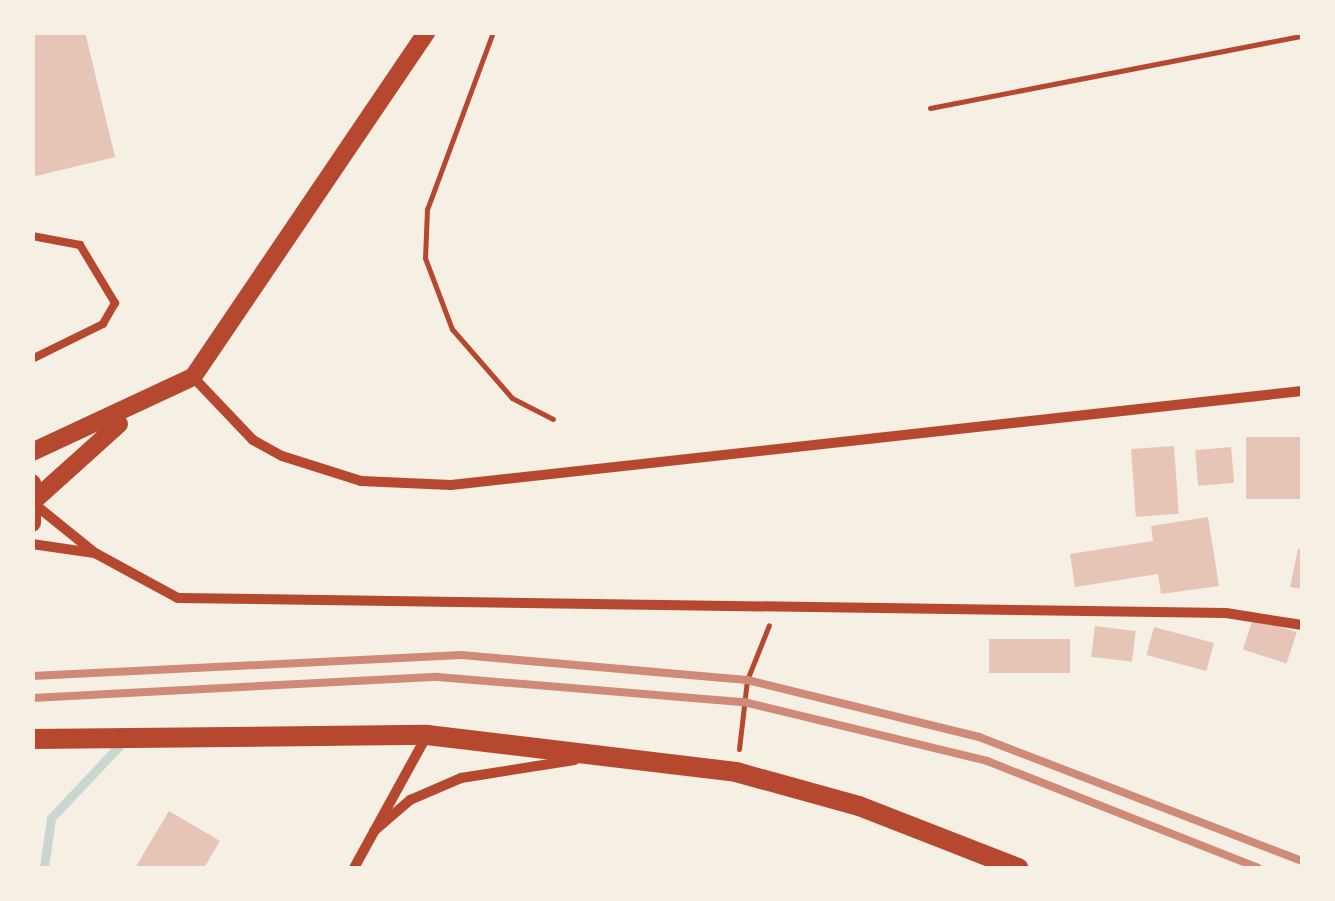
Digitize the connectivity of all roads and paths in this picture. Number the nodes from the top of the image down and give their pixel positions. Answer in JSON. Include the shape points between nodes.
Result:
{"nodes":[{"id":1,"x":427,"y":32,"type":"edge"},
{"id":2,"x":493,"y":32,"type":"edge"},
{"id":3,"x":1302,"y":36,"type":"edge"},
{"id":4,"x":930,"y":108,"type":"dead end"},
{"id":5,"x":32,"y":236,"type":"edge"},
{"id":6,"x":32,"y":359,"type":"edge"},
{"id":7,"x":193,"y":377,"type":"junction"},
{"id":8,"x":1302,"y":391,"type":"edge"},
{"id":9,"x":134,"y":410,"type":"junction"},
{"id":10,"x":553,"y":419,"type":"dead end"},
{"id":11,"x":32,"y":452,"type":"edge"},
{"id":12,"x":35,"y":503,"type":"edge"},
{"id":13,"x":32,"y":544,"type":"edge"},
{"id":14,"x":94,"y":553,"type":"junction"},
{"id":15,"x":775,"y":610,"type":"junction"},
{"id":16,"x":1302,"y":625,"type":"edge"},
{"id":17,"x":427,"y":736,"type":"junction"},
{"id":18,"x":32,"y":738,"type":"edge"},
{"id":19,"x":589,"y":757,"type":"junction"},
{"id":20,"x":736,"y":772,"type":"junction"},
{"id":21,"x":374,"y":832,"type":"junction"},
{"id":22,"x":354,"y":868,"type":"edge"},
{"id":23,"x":1018,"y":868,"type":"edge"}],
"edges":[{"from":1,"to":7,"type":"street"},
{"from":2,"to":10,"type":"path","via":[[427,208],[425,258],[452,329],[512,398]]},
{"from":3,"to":4,"type":"path"},
{"from":5,"to":6,"type":"lane","via":[[80,245],[115,302],[103,324]]},
{"from":7,"to":8,"type":"street","via":[[253,440],[282,456],[361,481],[451,485]]},
{"from":7,"to":9,"type":"street"},
{"from":9,"to":11,"type":"street"},
{"from":9,"to":12,"type":"street"},
{"from":12,"to":14,"type":"street"},
{"from":13,"to":14,"type":"street"},
{"from":14,"to":15,"type":"street","via":[[178,598]]},
{"from":15,"to":16,"type":"street","via":[[1226,613]]},
{"from":15,"to":20,"type":"path","via":[[746,680]]},
{"from":17,"to":18,"type":"main road"},
{"from":17,"to":19,"type":"main road"},
{"from":17,"to":21,"type":"street"},
{"from":19,"to":20,"type":"main road"},
{"from":19,"to":21,"type":"street","via":[[460,778],[410,800]]},
{"from":20,"to":23,"type":"main road","via":[[859,806]]},
{"from":21,"to":22,"type":"street"}]}
